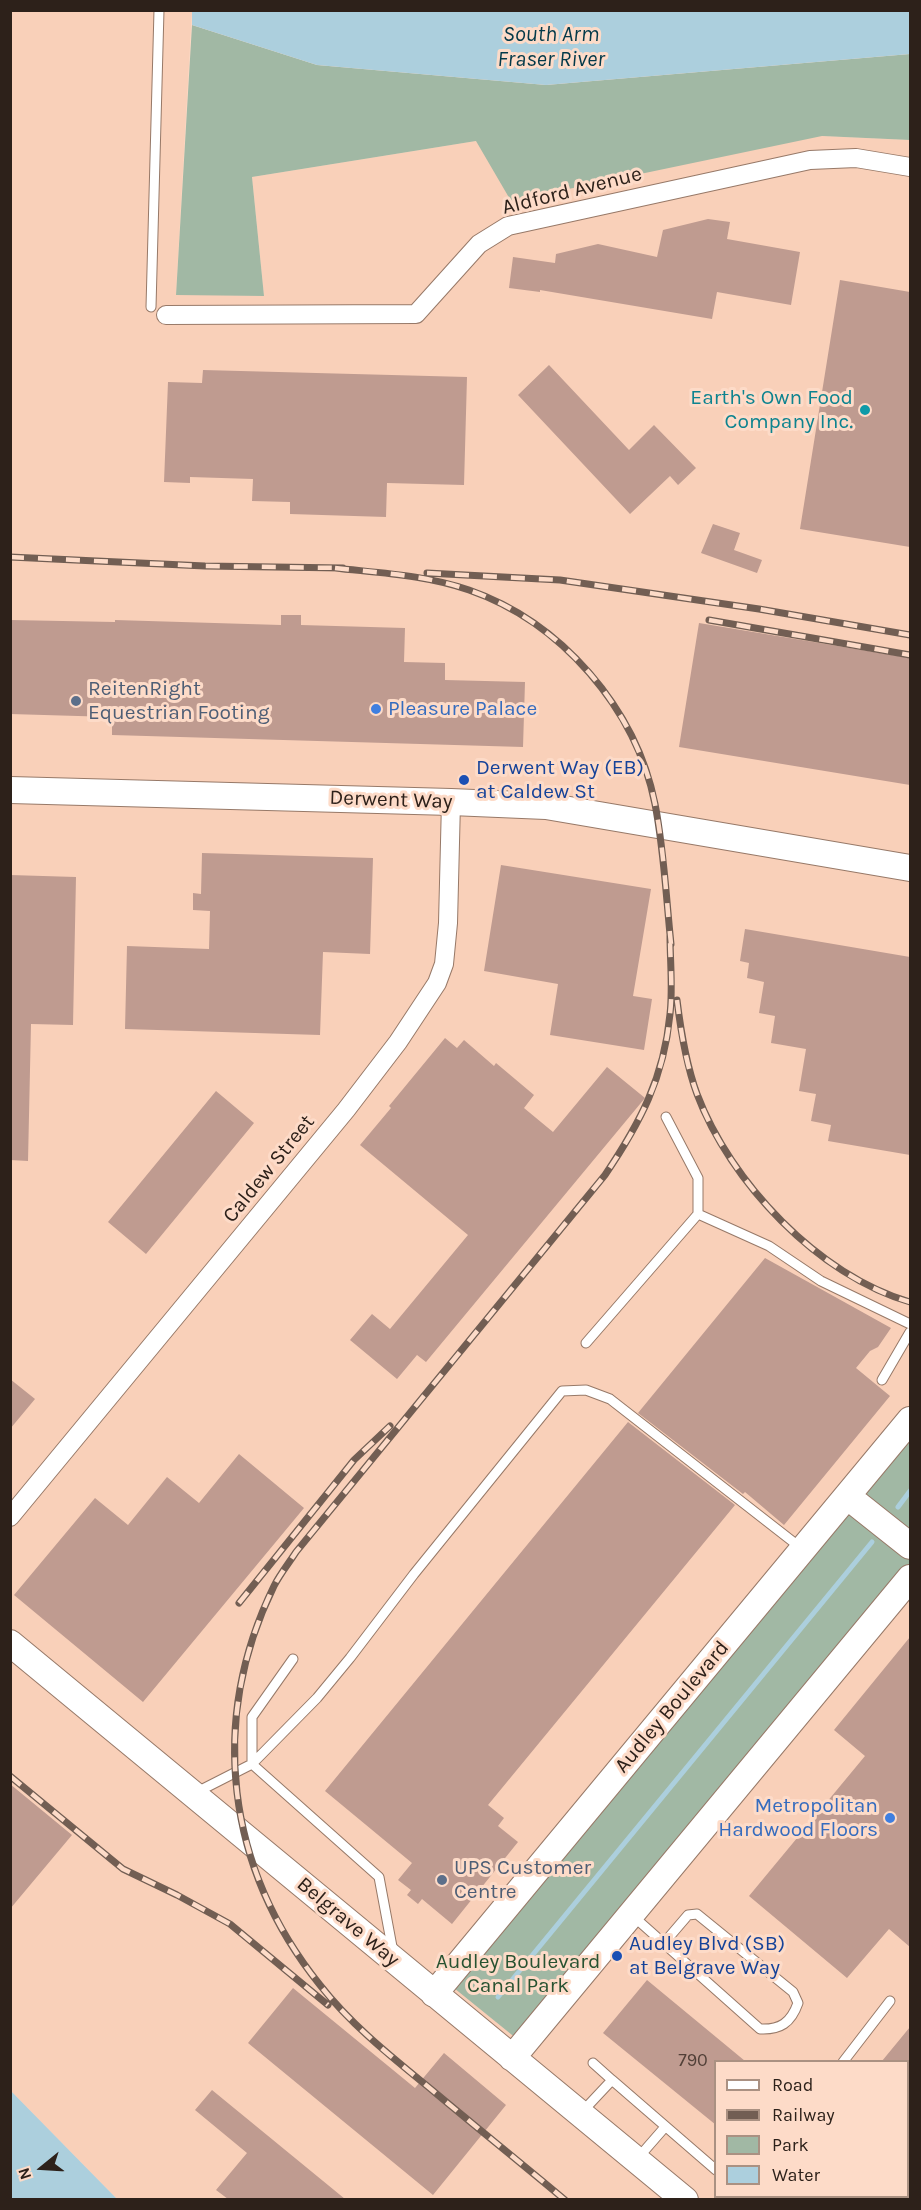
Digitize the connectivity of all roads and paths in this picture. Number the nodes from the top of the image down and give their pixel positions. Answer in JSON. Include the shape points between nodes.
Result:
{"nodes":[{"id":1,"x":159,"y":10,"type":"edge"},
{"id":2,"x":910,"y":167,"type":"edge"},
{"id":3,"x":158,"y":311,"type":"joint"},
{"id":4,"x":10,"y":790,"type":"edge"},
{"id":5,"x":451,"y":802,"type":"junction"},
{"id":6,"x":910,"y":868,"type":"edge"},
{"id":7,"x":666,"y":1117,"type":"dead end"},
{"id":8,"x":698,"y":1214,"type":"junction"},
{"id":9,"x":910,"y":1324,"type":"edge"},
{"id":10,"x":910,"y":1332,"type":"edge"},
{"id":11,"x":585,"y":1343,"type":"dead end"},
{"id":12,"x":882,"y":1380,"type":"dead end"},
{"id":13,"x":910,"y":1420,"type":"edge"},
{"id":14,"x":848,"y":1496,"type":"junction"},
{"id":15,"x":10,"y":1517,"type":"edge"},
{"id":16,"x":910,"y":1546,"type":"edge"},
{"id":17,"x":802,"y":1550,"type":"junction"},
{"id":18,"x":910,"y":1578,"type":"edge"},
{"id":19,"x":10,"y":1643,"type":"edge"},
{"id":20,"x":293,"y":1659,"type":"dead end"},
{"id":21,"x":252,"y":1764,"type":"junction"},
{"id":22,"x":193,"y":1794,"type":"junction"},
{"id":23,"x":632,"y":1914,"type":"junction"},
{"id":24,"x":664,"y":1943,"type":"junction"},
{"id":25,"x":394,"y":1961,"type":"junction"},
{"id":26,"x":434,"y":1994,"type":"junction"},
{"id":27,"x":890,"y":2001,"type":"dead end"},
{"id":28,"x":512,"y":2058,"type":"junction"},
{"id":29,"x":844,"y":2060,"type":"edge"},
{"id":30,"x":593,"y":2063,"type":"dead end"},
{"id":31,"x":612,"y":2080,"type":"junction"},
{"id":32,"x":581,"y":2114,"type":"junction"},
{"id":33,"x":665,"y":2127,"type":"junction"},
{"id":34,"x":637,"y":2160,"type":"junction"},
{"id":35,"x":714,"y":2168,"type":"edge"},
{"id":36,"x":685,"y":2199,"type":"edge"}],
"edges":[{"from":1,"to":3,"type":"lane"},
{"from":2,"to":3,"type":"street","name":"Aldford Avenue","via":[[856,158],[810,160],[508,226],[479,244],[416,314]]},
{"from":4,"to":5,"type":"street","name":"Derwent Way"},
{"from":5,"to":6,"type":"street","name":"Derwent Way","via":[[546,806]]},
{"from":5,"to":15,"type":"street","name":"Caldew Street","via":[[444,964],[428,1000],[346,1110]]},
{"from":7,"to":8,"type":"lane","via":[[698,1178]]},
{"from":8,"to":9,"type":"lane","via":[[769,1246],[821,1281]]},
{"from":8,"to":11,"type":"lane"},
{"from":10,"to":12,"type":"lane"},
{"from":13,"to":14,"type":"street","name":"Audley Boulevard"},
{"from":14,"to":16,"type":"street"},
{"from":14,"to":17,"type":"street","name":"Audley Boulevard"},
{"from":17,"to":21,"type":"lane","via":[[610,1399],[586,1390],[562,1390],[344,1666]]},
{"from":17,"to":26,"type":"street","name":"Audley Boulevard"},
{"from":18,"to":23,"type":"street"},
{"from":19,"to":22,"type":"street","name":"Belgrave Way"},
{"from":20,"to":21,"type":"lane","via":[[252,1717]]},
{"from":21,"to":22,"type":"lane"},
{"from":21,"to":25,"type":"lane","via":[[378,1877]]},
{"from":22,"to":25,"type":"street","name":"Belgrave Way"},
{"from":23,"to":24,"type":"lane"},
{"from":23,"to":28,"type":"street"},
{"from":24,"to":24,"type":"lane","via":[[760,2029],[782,2026],[795,2010],[798,2003],[793,1992],[697,1914],[688,1915]]},
{"from":25,"to":26,"type":"street","name":"Belgrave Way"},
{"from":26,"to":28,"type":"street","name":"Belgrave Way"},
{"from":27,"to":29,"type":"lane"},
{"from":28,"to":32,"type":"street","name":"Belgrave Way"},
{"from":30,"to":31,"type":"lane"},
{"from":31,"to":32,"type":"lane"},
{"from":31,"to":33,"type":"lane"},
{"from":32,"to":34,"type":"street","name":"Belgrave Way"},
{"from":33,"to":34,"type":"lane"},
{"from":33,"to":35,"type":"lane"},
{"from":34,"to":36,"type":"street","name":"Belgrave Way"}]}
